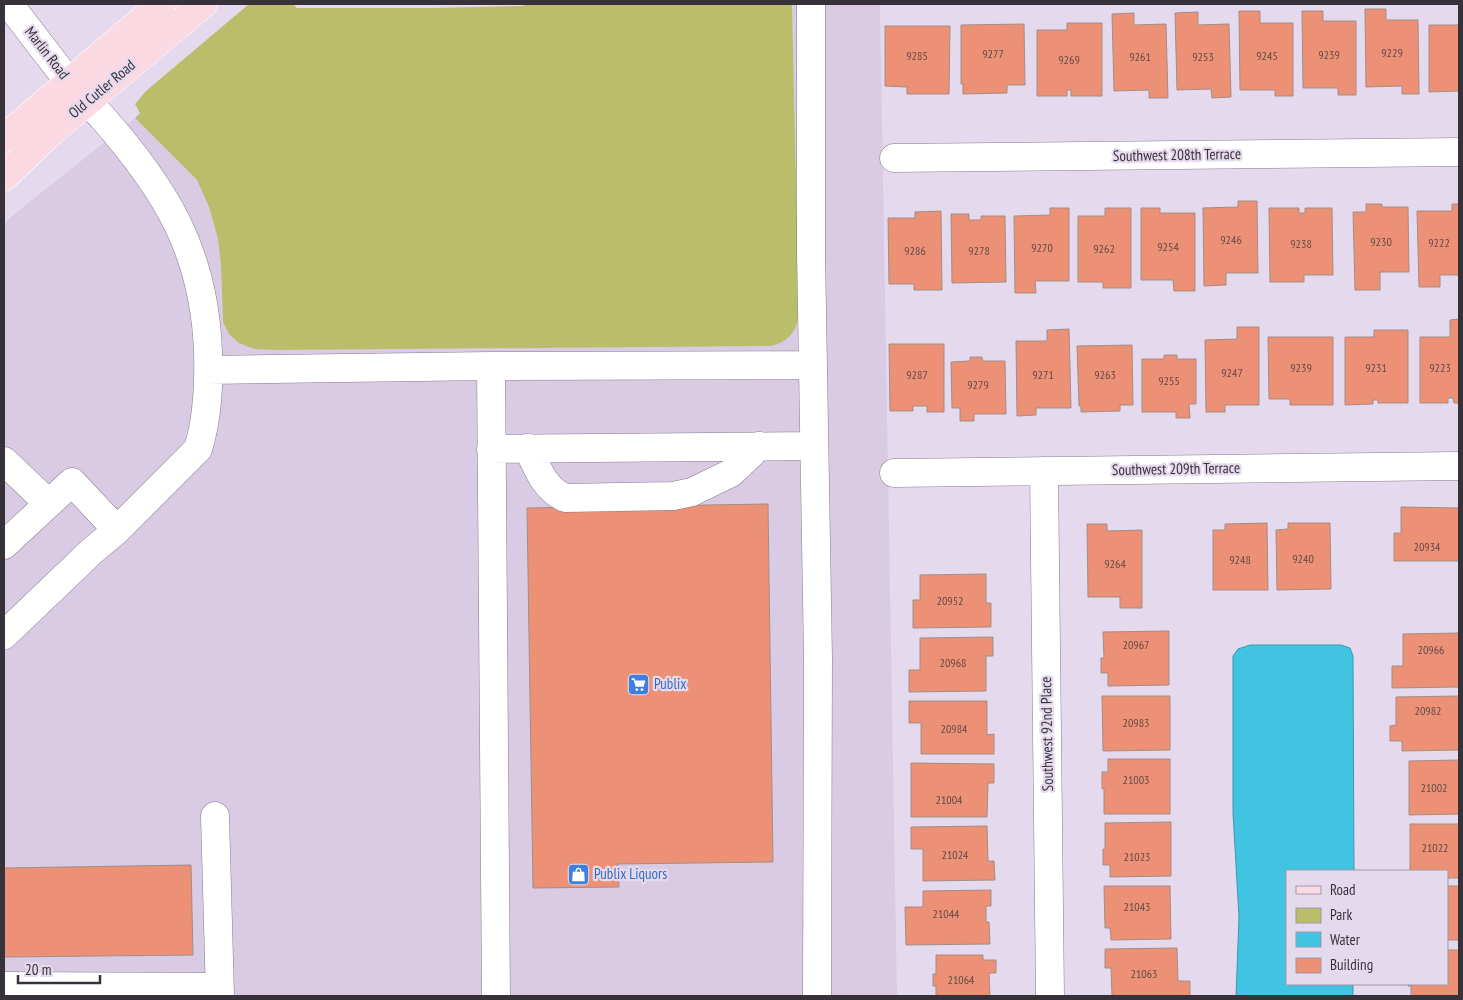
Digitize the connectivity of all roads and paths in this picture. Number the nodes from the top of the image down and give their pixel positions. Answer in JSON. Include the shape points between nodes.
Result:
{"nodes":[{"id":1,"x":10,"y":4,"type":"edge"},
{"id":2,"x":161,"y":4,"type":"edge"},
{"id":3,"x":203,"y":4,"type":"edge"},
{"id":4,"x":811,"y":4,"type":"edge"},
{"id":5,"x":78,"y":92,"type":"junction"},
{"id":6,"x":4,"y":138,"type":"edge"},
{"id":7,"x":1459,"y":152,"type":"edge"},
{"id":8,"x":894,"y":158,"type":"dead end"},
{"id":9,"x":4,"y":177,"type":"edge"},
{"id":10,"x":813,"y":365,"type":"junction"},
{"id":11,"x":490,"y":366,"type":"junction"},
{"id":12,"x":208,"y":370,"type":"junction"},
{"id":13,"x":759,"y":446,"type":"junction"},
{"id":14,"x":814,"y":446,"type":"junction"},
{"id":15,"x":528,"y":448,"type":"junction"},
{"id":16,"x":491,"y":449,"type":"junction"},
{"id":17,"x":4,"y":461,"type":"edge"},
{"id":18,"x":1459,"y":466,"type":"edge"},
{"id":19,"x":1044,"y":471,"type":"junction"},
{"id":20,"x":894,"y":473,"type":"dead end"},
{"id":21,"x":48,"y":503,"type":"junction"},
{"id":22,"x":117,"y":530,"type":"junction"},
{"id":23,"x":4,"y":545,"type":"edge"},
{"id":24,"x":4,"y":635,"type":"edge"},
{"id":25,"x":215,"y":816,"type":"dead end"},
{"id":26,"x":4,"y":986,"type":"edge"},
{"id":27,"x":219,"y":992,"type":"edge"},
{"id":28,"x":496,"y":996,"type":"edge"},
{"id":29,"x":817,"y":996,"type":"edge"},
{"id":30,"x":1050,"y":996,"type":"edge"}],
"edges":[{"from":1,"to":5,"type":"street","name":"Marlin Road"},
{"from":2,"to":5,"type":"main road","name":"Old Cutler Road"},
{"from":3,"to":5,"type":"main road","name":"Old Cutler Road"},
{"from":4,"to":10,"type":"street"},
{"from":5,"to":6,"type":"main road","name":"Old Cutler Road"},
{"from":5,"to":9,"type":"main road","name":"Old Cutler Road","via":[[51,132]]},
{"from":5,"to":12,"type":"street","name":"Marlin Road","via":[[102,116],[140,164],[180,227],[200,286],[207,325]]},
{"from":7,"to":8,"type":"street","name":"Southwest 208th Terrace"},
{"from":10,"to":11,"type":"street"},
{"from":10,"to":14,"type":"street"},
{"from":11,"to":12,"type":"street"},
{"from":11,"to":16,"type":"street"},
{"from":12,"to":22,"type":"street","name":"Marlin Road","via":[[206,418],[198,449]]},
{"from":13,"to":14,"type":"street"},
{"from":13,"to":15,"type":"street"},
{"from":13,"to":15,"type":"street","via":[[731,473],[692,492],[673,496],[565,498],[548,486]]},
{"from":14,"to":29,"type":"street","via":[[818,658]]},
{"from":15,"to":16,"type":"street"},
{"from":16,"to":28,"type":"street"},
{"from":17,"to":21,"type":"street"},
{"from":18,"to":19,"type":"street","name":"Southwest 209th Terrace"},
{"from":19,"to":20,"type":"street","name":"Southwest 209th Terrace"},
{"from":19,"to":30,"type":"street","name":"Southwest 92nd Place"},
{"from":21,"to":22,"type":"street","via":[[72,482]]},
{"from":21,"to":23,"type":"street"},
{"from":22,"to":24,"type":"street","name":"Marlin Road"},
{"from":25,"to":27,"type":"street"},
{"from":26,"to":27,"type":"street"}]}
